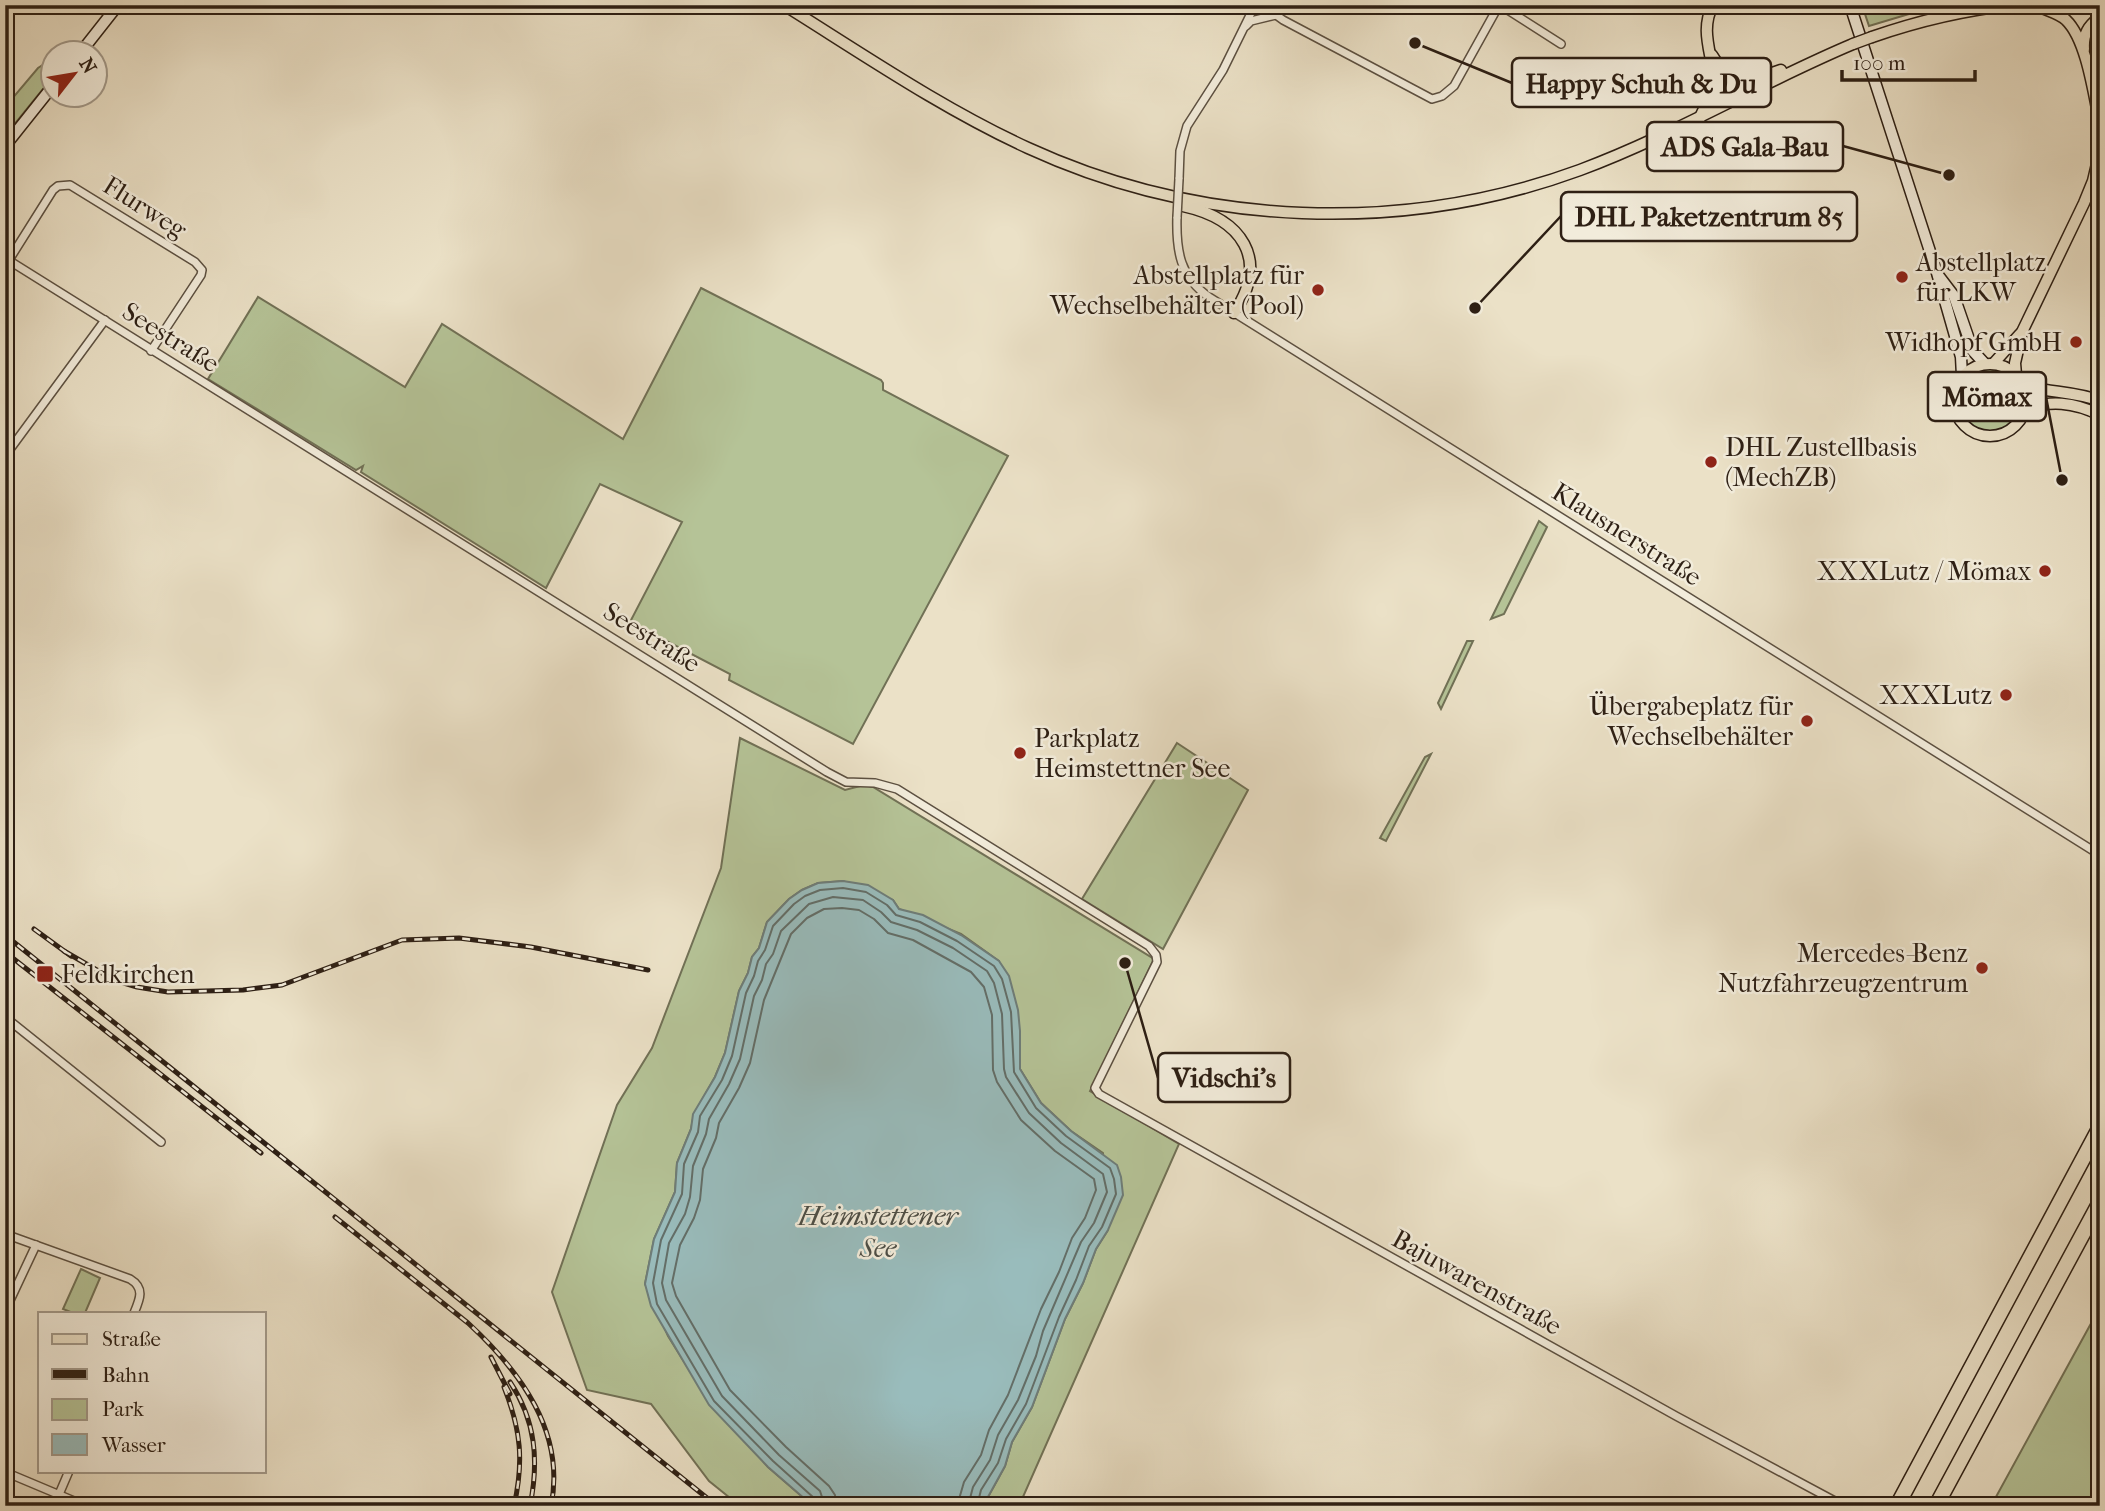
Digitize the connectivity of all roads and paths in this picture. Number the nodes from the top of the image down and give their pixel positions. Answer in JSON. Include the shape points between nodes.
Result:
{"nodes":[{"id":1,"x":118,"y":5,"type":"edge"},
{"id":2,"x":784,"y":5,"type":"edge"},
{"id":3,"x":1255,"y":5,"type":"edge"},
{"id":4,"x":1268,"y":5,"type":"edge"},
{"id":5,"x":1499,"y":5,"type":"edge"},
{"id":6,"x":1713,"y":5,"type":"edge"},
{"id":7,"x":1850,"y":5,"type":"edge"},
{"id":8,"x":2012,"y":5,"type":"edge"},
{"id":9,"x":2036,"y":5,"type":"edge"},
{"id":10,"x":1276,"y":15,"type":"junction"},
{"id":11,"x":2100,"y":17,"type":"edge"},
{"id":12,"x":1245,"y":27,"type":"junction"},
{"id":13,"x":92,"y":38,"type":"edge"},
{"id":14,"x":1561,"y":44,"type":"dead end"},
{"id":15,"x":1708,"y":49,"type":"junction"},
{"id":16,"x":2084,"y":55,"type":"junction"},
{"id":17,"x":1806,"y":65,"type":"junction"},
{"id":18,"x":38,"y":105,"type":"edge"},
{"id":19,"x":1700,"y":118,"type":"junction"},
{"id":20,"x":2100,"y":124,"type":"edge"},
{"id":21,"x":5,"y":146,"type":"edge"},
{"id":22,"x":2100,"y":151,"type":"edge"},
{"id":23,"x":1136,"y":187,"type":"junction"},
{"id":24,"x":7,"y":259,"type":"edge"},
{"id":25,"x":1937,"y":273,"type":"junction"},
{"id":26,"x":1234,"y":313,"type":"junction"},
{"id":27,"x":105,"y":320,"type":"junction"},
{"id":28,"x":2022,"y":332,"type":"junction"},
{"id":29,"x":151,"y":351,"type":"junction"},
{"id":30,"x":1989,"y":364,"type":"junction"},
{"id":31,"x":1962,"y":376,"type":"junction"},
{"id":32,"x":2020,"y":380,"type":"junction"},
{"id":33,"x":2100,"y":401,"type":"edge"},
{"id":34,"x":2024,"y":412,"type":"junction"},
{"id":35,"x":2100,"y":415,"type":"edge"},
{"id":36,"x":5,"y":456,"type":"edge"},
{"id":37,"x":2100,"y":855,"type":"edge"},
{"id":38,"x":5,"y":1017,"type":"edge"},
{"id":39,"x":1095,"y":1088,"type":"joint"},
{"id":40,"x":2100,"y":1127,"type":"edge"},
{"id":41,"x":161,"y":1142,"type":"dead end"},
{"id":42,"x":2100,"y":1202,"type":"edge"},
{"id":43,"x":5,"y":1234,"type":"edge"},
{"id":44,"x":36,"y":1245,"type":"junction"},
{"id":45,"x":5,"y":1311,"type":"edge"},
{"id":46,"x":134,"y":1312,"type":"edge"},
{"id":47,"x":5,"y":1472,"type":"edge"},
{"id":48,"x":69,"y":1472,"type":"edge"},
{"id":49,"x":59,"y":1495,"type":"junction"},
{"id":50,"x":54,"y":1506,"type":"edge"},
{"id":51,"x":86,"y":1506,"type":"edge"},
{"id":52,"x":1844,"y":1506,"type":"edge"},
{"id":53,"x":1897,"y":1506,"type":"edge"},
{"id":54,"x":1936,"y":1506,"type":"edge"}],
"edges":[{"from":1,"to":13,"type":"street"},
{"from":2,"to":23,"type":"main road","via":[[1002,135],[1071,166]]},
{"from":3,"to":12,"type":"street"},
{"from":4,"to":10,"type":"street"},
{"from":5,"to":10,"type":"street","via":[[1454,86],[1432,99]]},
{"from":5,"to":14,"type":"street"},
{"from":6,"to":15,"type":"main road","via":[[1707,22]]},
{"from":7,"to":25,"type":"street"},
{"from":8,"to":17,"type":"main road","bridge":true,"via":[[1906,25]]},
{"from":9,"to":16,"type":"main road","via":[[2068,22]]},
{"from":10,"to":12,"type":"street"},
{"from":11,"to":16,"type":"main road","via":[[2088,29]]},
{"from":12,"to":26,"type":"street","name":"Klausnerstraße","bridge":true,"via":[[1186,126],[1180,151],[1177,217],[1178,253],[1185,271],[1200,291]]},
{"from":15,"to":17,"type":"main road","via":[[1723,70],[1741,79]]},
{"from":15,"to":19,"type":"main road","via":[[1715,83]]},
{"from":16,"to":20,"type":"main road"},
{"from":17,"to":19,"type":"main road"},
{"from":18,"to":21,"type":"street"},
{"from":19,"to":23,"type":"main road","via":[[1552,180],[1483,198],[1398,211],[1258,210]]},
{"from":22,"to":28,"type":"main road","via":[[2084,203]]},
{"from":23,"to":26,"type":"main road","via":[[1152,198],[1204,210],[1230,225],[1240,237],[1250,280]]},
{"from":24,"to":27,"type":"street","name":"Seestraße"},
{"from":24,"to":29,"type":"street","name":"Flurweg","via":[[53,190],[64,184],[195,262],[201,275]]},
{"from":25,"to":30,"type":"street","via":[[1954,296],[1973,351]]},
{"from":25,"to":31,"type":"street","via":[[1961,357]]},
{"from":26,"to":37,"type":"street","name":"Klausnerstraße"},
{"from":27,"to":29,"type":"street","name":"Seestraße"},
{"from":27,"to":36,"type":"street"},
{"from":28,"to":30,"type":"main road"},
{"from":28,"to":32,"type":"main road","via":[[2015,363]]},
{"from":29,"to":39,"type":"street","name":"Seestraße","via":[[827,772],[846,782],[897,789],[1149,946],[1157,962]]},
{"from":30,"to":31,"type":"main road","via":[[1975,366]]},
{"from":30,"to":32,"type":"main road","via":[[2010,370]]},
{"from":31,"to":34,"type":"main road","via":[[1954,403],[1956,414],[1970,430],[2000,434],[2014,426]]},
{"from":32,"to":33,"type":"main road","via":[[2042,391]]},
{"from":32,"to":34,"type":"main road","via":[[2026,399]]},
{"from":34,"to":35,"type":"main road","via":[[2054,404],[2086,408]]},
{"from":38,"to":41,"type":"street"},
{"from":39,"to":52,"type":"street","name":"Bajuwarenstraße","via":[[1194,1148]]},
{"from":40,"to":53,"type":"highway"},
{"from":42,"to":54,"type":"highway"},
{"from":43,"to":44,"type":"street"},
{"from":44,"to":45,"type":"street"},
{"from":44,"to":46,"type":"street","via":[[137,1283],[141,1295]]},
{"from":47,"to":49,"type":"street"},
{"from":48,"to":49,"type":"street"},
{"from":49,"to":50,"type":"street"},
{"from":49,"to":51,"type":"street"}]}
